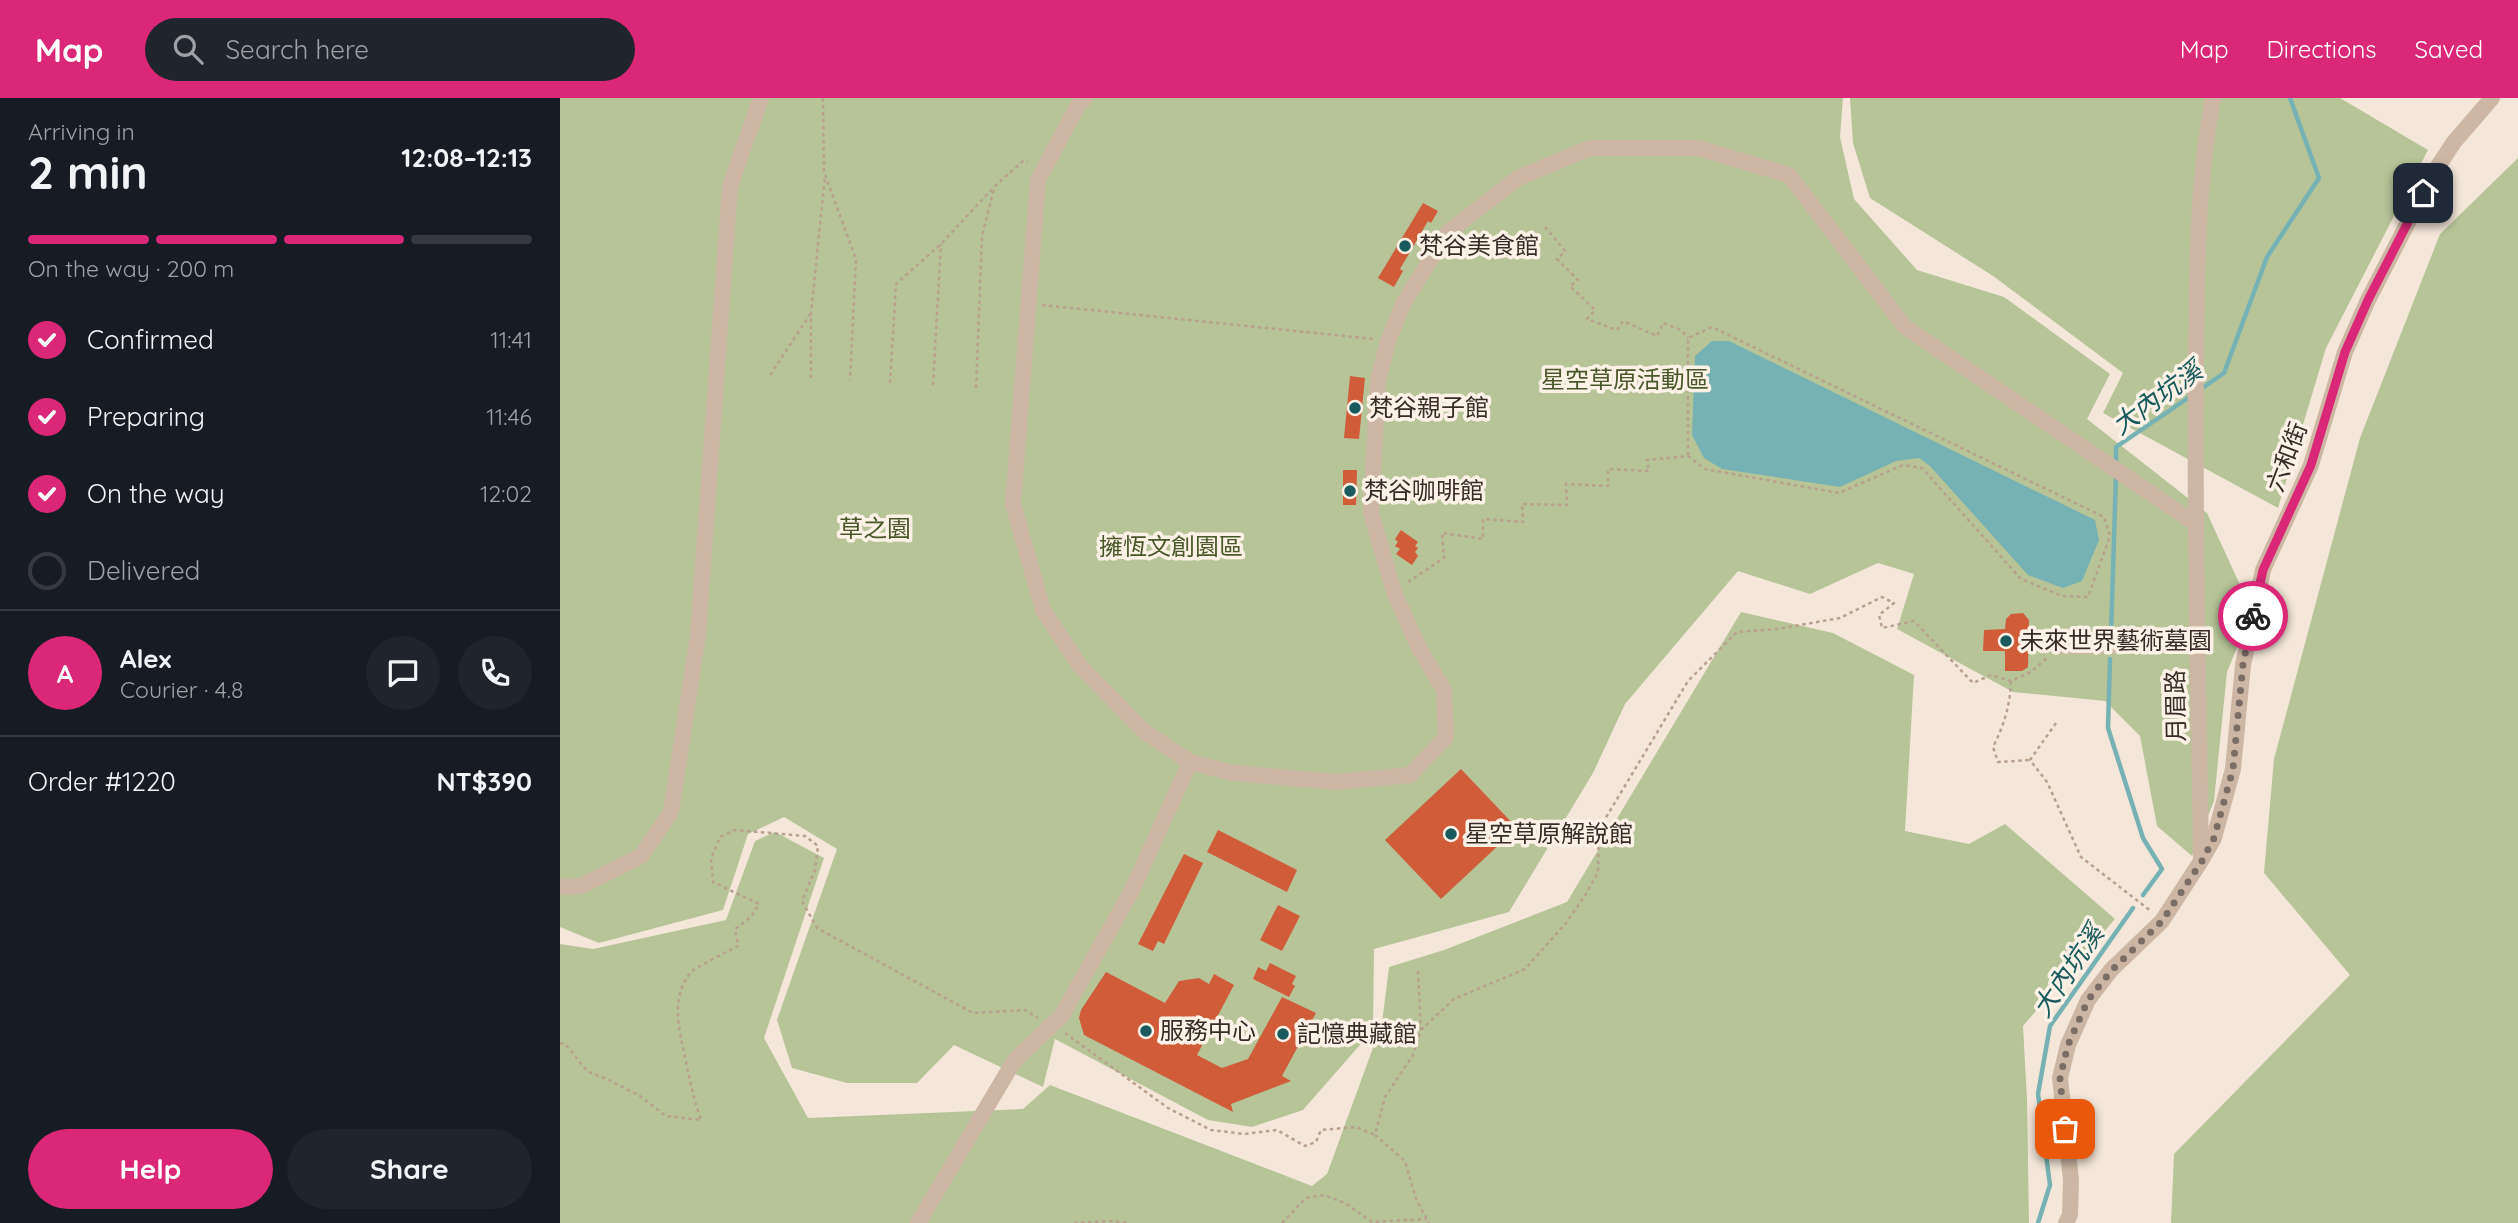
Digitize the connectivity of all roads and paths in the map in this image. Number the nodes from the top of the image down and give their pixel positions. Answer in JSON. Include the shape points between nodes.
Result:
{"nodes":[{"id":1,"x":761,"y":98,"type":"edge"},
{"id":2,"x":823,"y":98,"type":"edge"},
{"id":3,"x":1085,"y":98,"type":"edge"},
{"id":4,"x":2213,"y":98,"type":"edge"},
{"id":5,"x":2492,"y":98,"type":"edge"},
{"id":6,"x":1045,"y":168,"type":"junction"},
{"id":7,"x":825,"y":173,"type":"junction"},
{"id":8,"x":995,"y":186,"type":"junction"},
{"id":9,"x":1545,"y":227,"type":"dead end"},
{"id":10,"x":941,"y":244,"type":"junction"},
{"id":11,"x":1029,"y":304,"type":"junction"},
{"id":12,"x":811,"y":313,"type":"junction"},
{"id":13,"x":1689,"y":338,"type":"junction"},
{"id":14,"x":1388,"y":341,"type":"junction"},
{"id":15,"x":770,"y":375,"type":"dead end"},
{"id":16,"x":811,"y":378,"type":"dead end"},
{"id":17,"x":850,"y":380,"type":"dead end"},
{"id":18,"x":890,"y":383,"type":"dead end"},
{"id":19,"x":933,"y":385,"type":"dead end"},
{"id":20,"x":976,"y":388,"type":"dead end"},
{"id":21,"x":1688,"y":456,"type":"junction"},
{"id":22,"x":2196,"y":524,"type":"junction"},
{"id":23,"x":1394,"y":592,"type":"junction"},
{"id":24,"x":2061,"y":646,"type":"joint"},
{"id":25,"x":2198,"y":646,"type":"junction"},
{"id":26,"x":2011,"y":681,"type":"junction"},
{"id":27,"x":2056,"y":723,"type":"dead end"},
{"id":28,"x":2030,"y":760,"type":"junction"},
{"id":29,"x":1189,"y":762,"type":"junction"},
{"id":30,"x":2202,"y":861,"type":"junction"},
{"id":31,"x":560,"y":887,"type":"edge"},
{"id":32,"x":2162,"y":921,"type":"junction"},
{"id":33,"x":1418,"y":971,"type":"dead end"},
{"id":34,"x":1051,"y":1026,"type":"junction"},
{"id":35,"x":1421,"y":1030,"type":"junction"},
{"id":36,"x":560,"y":1043,"type":"edge"},
{"id":37,"x":1375,"y":1135,"type":"junction"},
{"id":38,"x":1428,"y":1221,"type":"edge"},
{"id":39,"x":918,"y":1223,"type":"edge"},
{"id":40,"x":1074,"y":1223,"type":"edge"},
{"id":41,"x":1129,"y":1223,"type":"edge"},
{"id":42,"x":1282,"y":1223,"type":"edge"},
{"id":43,"x":2066,"y":1223,"type":"edge"}],
"edges":[{"from":1,"to":31,"type":"street","via":[[730,187],[698,635],[671,812],[641,856],[581,886]]},
{"from":2,"to":7,"type":"path"},
{"from":3,"to":6,"type":"street"},
{"from":4,"to":22,"type":"street","name":"月眉路","via":[[2202,170],[2197,285]]},
{"from":5,"to":30,"type":"street","name":"六和街","via":[[2433,174],[2345,352],[2311,465],[2263,570],[2243,664],[2233,769],[2214,838]]},
{"from":6,"to":8,"type":"path","via":[[1023,161]]},
{"from":6,"to":11,"type":"street","via":[[1038,180]]},
{"from":7,"to":12,"type":"path"},
{"from":7,"to":17,"type":"path","via":[[856,259]]},
{"from":8,"to":10,"type":"path"},
{"from":8,"to":20,"type":"path","via":[[982,236]]},
{"from":9,"to":13,"type":"path","via":[[1565,251],[1558,259],[1578,280],[1570,286],[1595,310],[1587,319],[1617,330],[1623,321],[1657,336],[1663,323]]},
{"from":10,"to":18,"type":"path","via":[[896,284]]},
{"from":10,"to":19,"type":"path"},
{"from":11,"to":14,"type":"path"},
{"from":11,"to":29,"type":"street","via":[[1013,504],[1043,610],[1080,666],[1145,732]]},
{"from":12,"to":15,"type":"path"},
{"from":12,"to":16,"type":"path"},
{"from":13,"to":21,"type":"path"},
{"from":13,"to":21,"type":"path","via":[[1712,327],[2104,517],[2110,536],[2088,597],[2062,596],[2021,579],[1922,468],[1903,465],[1839,492],[1704,469]]},
{"from":14,"to":22,"type":"street","via":[[1404,302],[1448,232],[1518,178],[1590,148],[1699,148],[1789,176],[1905,327]]},
{"from":14,"to":23,"type":"street","via":[[1378,381],[1371,513]]},
{"from":21,"to":23,"type":"path","via":[[1647,460],[1648,471],[1608,469],[1608,486],[1566,484],[1567,505],[1522,504],[1523,522],[1483,519],[1483,539],[1442,533],[1444,558]]},
{"from":22,"to":25,"type":"street","name":"月眉路"},
{"from":23,"to":29,"type":"street","via":[[1444,690],[1446,737],[1410,775],[1337,782],[1233,772]]},
{"from":24,"to":25,"type":"street"},
{"from":24,"to":26,"type":"path","via":[[2031,673]]},
{"from":25,"to":30,"type":"street","name":"月眉路"},
{"from":26,"to":28,"type":"path","via":[[2007,713],[1993,747],[1998,762]]},
{"from":26,"to":35,"type":"path","via":[[1991,675],[1973,683],[1914,621],[1882,628],[1879,615],[1894,603],[1882,597],[1840,618],[1737,632],[1688,681],[1600,829],[1598,872],[1566,923],[1525,969],[1454,999]]},
{"from":27,"to":28,"type":"path"},
{"from":28,"to":32,"type":"path","via":[[2047,782],[2081,856]]},
{"from":29,"to":34,"type":"street","via":[[1132,890],[1062,1015]]},
{"from":30,"to":32,"type":"street"},
{"from":32,"to":43,"type":"street","via":[[2088,1000],[2068,1045],[2060,1078],[2071,1180]]},
{"from":33,"to":35,"type":"path"},
{"from":34,"to":36,"type":"path","via":[[1024,1010],[973,1013],[817,928],[802,901],[815,870],[818,846],[805,836],[735,830],[720,837],[711,859],[713,882],[759,904],[735,929],[738,946],[692,969],[680,990],[677,1021],[701,1120],[666,1116],[640,1096],[588,1072]]},
{"from":34,"to":37,"type":"path","via":[[1079,1041],[1168,1108],[1211,1130],[1244,1135],[1277,1130],[1305,1146],[1316,1142],[1321,1130],[1356,1127]]},
{"from":34,"to":39,"type":"street","via":[[1014,1061]]},
{"from":35,"to":37,"type":"path","via":[[1413,1055],[1385,1097]]},
{"from":37,"to":38,"type":"path","via":[[1405,1161]]},
{"from":38,"to":42,"type":"path","via":[[1371,1222],[1345,1203],[1324,1195],[1306,1198]]},
{"from":40,"to":41,"type":"path"}]}
